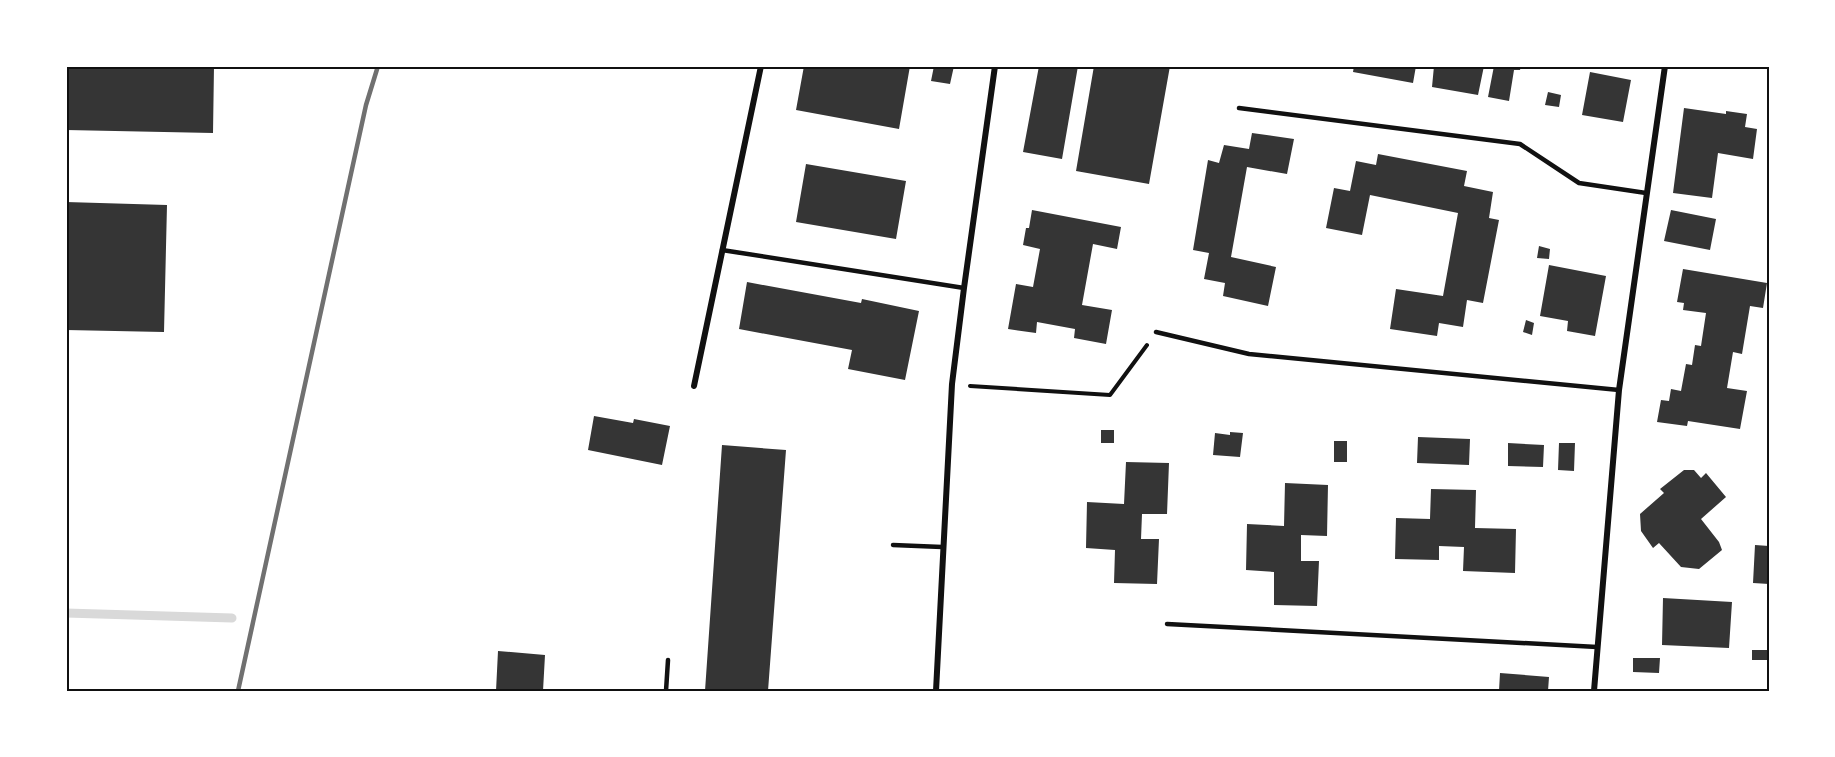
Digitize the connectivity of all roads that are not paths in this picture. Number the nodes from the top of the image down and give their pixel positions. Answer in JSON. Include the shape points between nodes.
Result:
{"nodes":[{"id":1,"x":761,"y":66,"type":"edge"},
{"id":2,"x":995,"y":66,"type":"edge"},
{"id":3,"x":1665,"y":66,"type":"edge"},
{"id":4,"x":1239,"y":108,"type":"dead end"},
{"id":5,"x":1646,"y":193,"type":"junction"},
{"id":6,"x":722,"y":250,"type":"junction"},
{"id":7,"x":964,"y":288,"type":"junction"},
{"id":8,"x":1156,"y":332,"type":"road end"},
{"id":9,"x":693,"y":386,"type":"dead end"},
{"id":10,"x":1619,"y":390,"type":"junction"},
{"id":11,"x":893,"y":545,"type":"dead end"},
{"id":12,"x":942,"y":548,"type":"junction"},
{"id":13,"x":1167,"y":624,"type":"dead end"},
{"id":14,"x":1597,"y":647,"type":"junction"},
{"id":15,"x":668,"y":660,"type":"dead end"},
{"id":16,"x":666,"y":691,"type":"edge"},
{"id":17,"x":936,"y":691,"type":"edge"},
{"id":18,"x":1594,"y":691,"type":"edge"}],
"edges":[{"from":1,"to":6,"type":"street"},
{"from":2,"to":7,"type":"street"},
{"from":3,"to":5,"type":"street"},
{"from":4,"to":5,"type":"lane","via":[[1520,144],[1580,183]]},
{"from":5,"to":10,"type":"street"},
{"from":6,"to":7,"type":"lane"},
{"from":6,"to":9,"type":"street"},
{"from":7,"to":12,"type":"street","via":[[952,384]]},
{"from":8,"to":10,"type":"lane","via":[[1249,354]]},
{"from":10,"to":14,"type":"street"},
{"from":11,"to":12,"type":"lane"},
{"from":12,"to":17,"type":"street"},
{"from":13,"to":14,"type":"lane"},
{"from":14,"to":18,"type":"street"},
{"from":15,"to":16,"type":"lane"}]}
